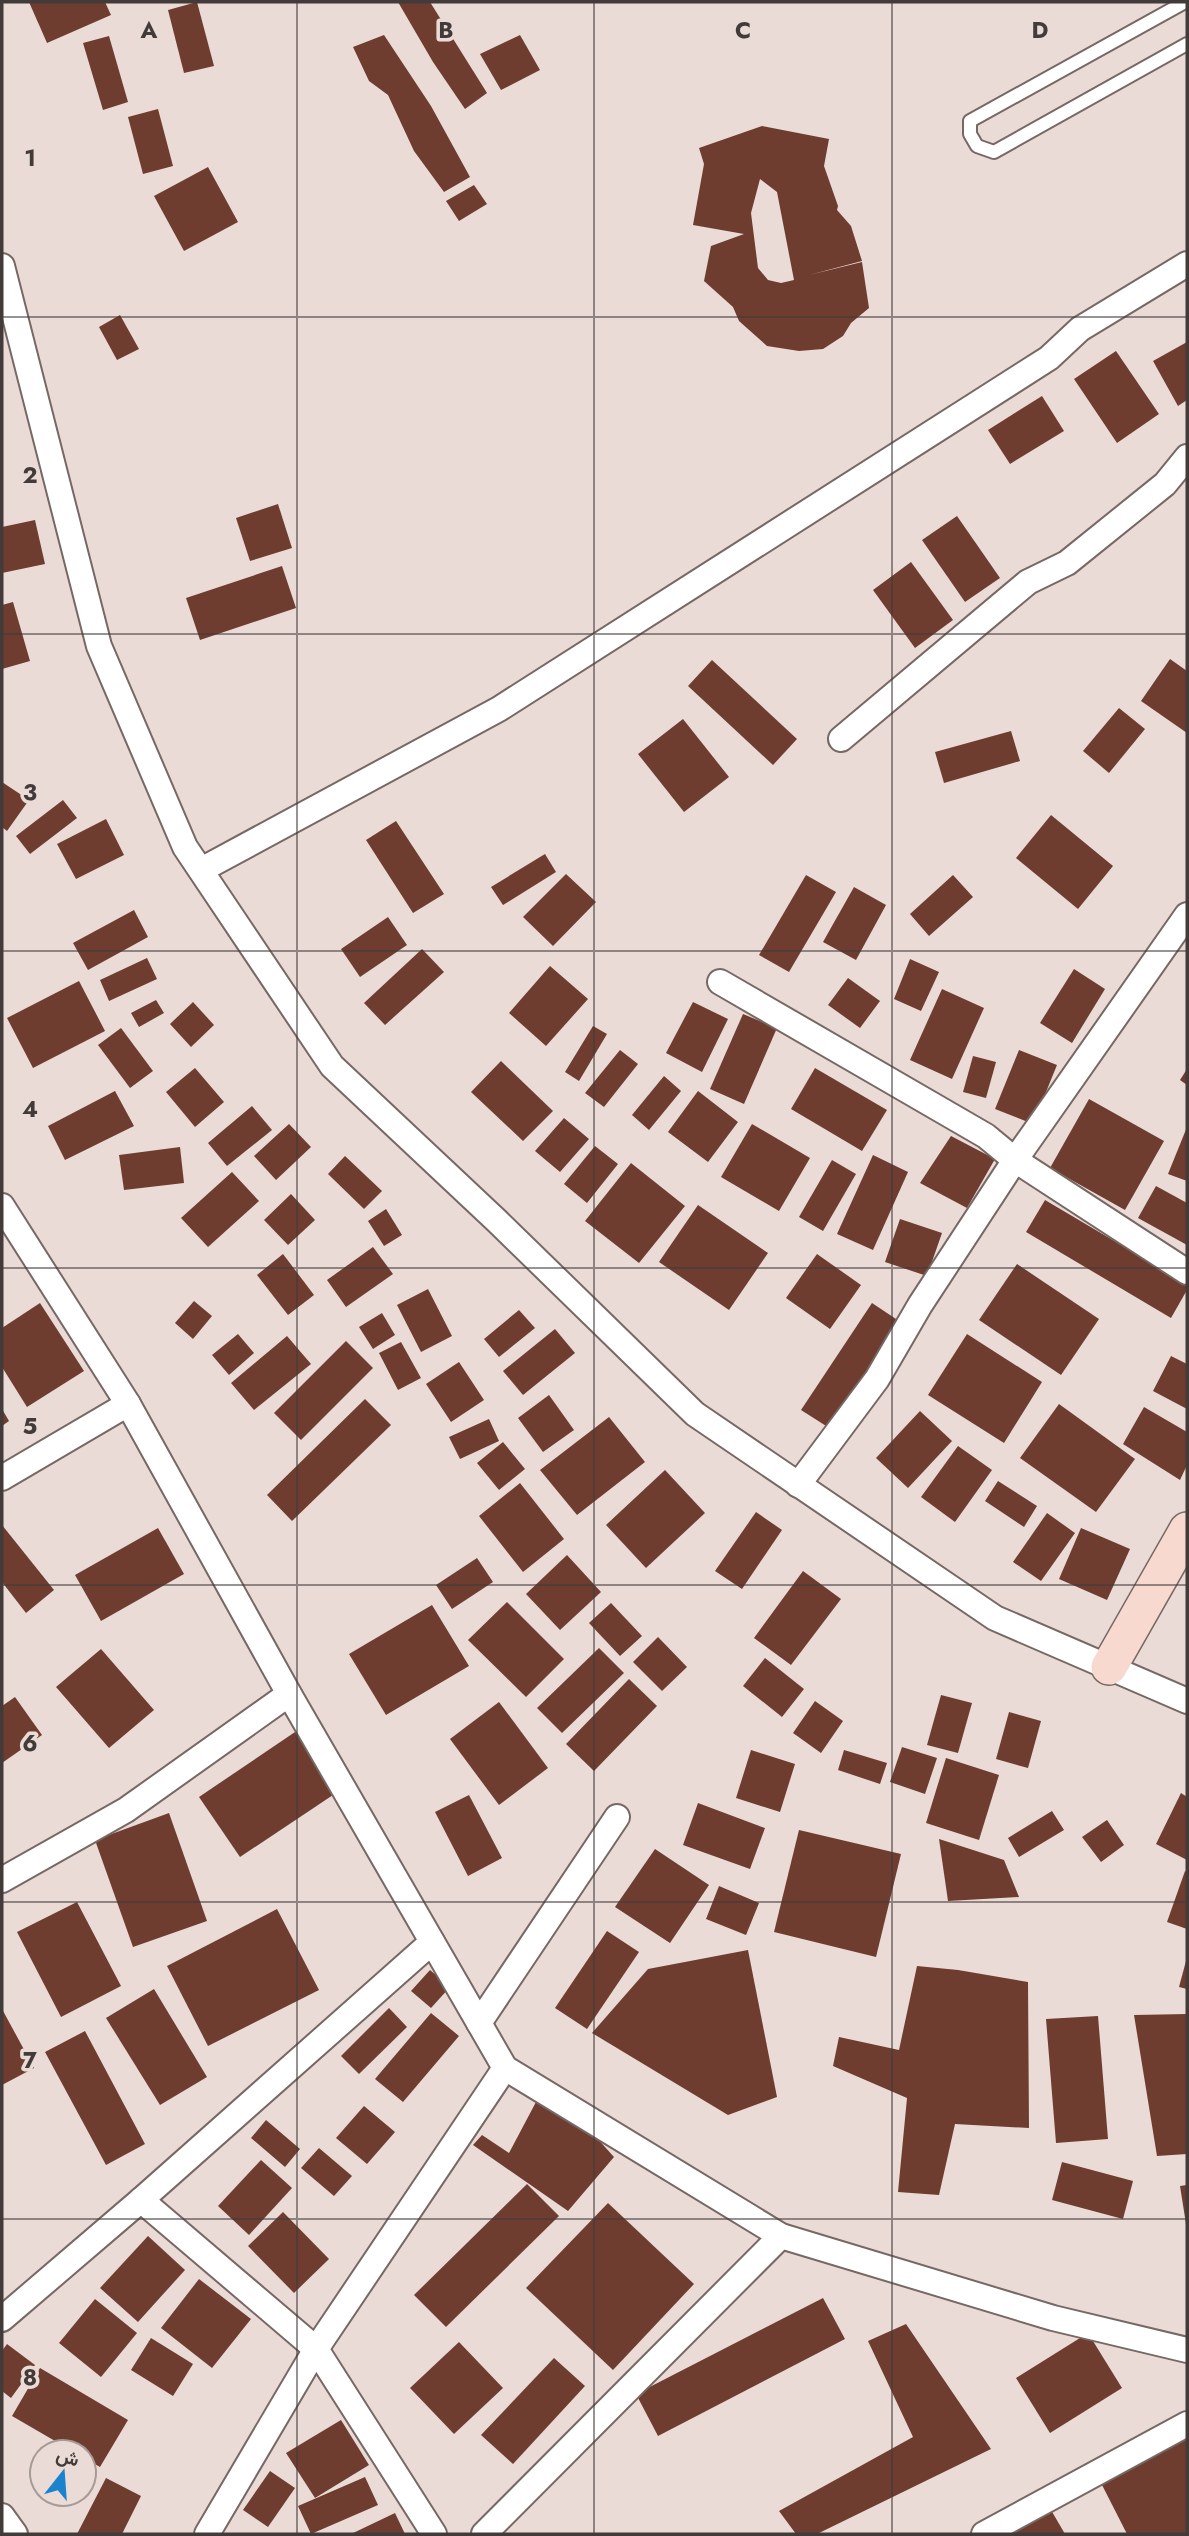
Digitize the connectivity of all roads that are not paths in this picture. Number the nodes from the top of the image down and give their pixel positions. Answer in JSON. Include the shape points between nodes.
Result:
{"nodes":[{"id":1,"x":1185,"y":2,"type":"edge"},
{"id":2,"x":1187,"y":44,"type":"edge"},
{"id":3,"x":1187,"y":264,"type":"edge"},
{"id":4,"x":2,"y":266,"type":"edge"},
{"id":5,"x":5,"y":298,"type":"edge"},
{"id":6,"x":1187,"y":457,"type":"edge"},
{"id":7,"x":841,"y":739,"type":"dead end"},
{"id":8,"x":201,"y":870,"type":"junction"},
{"id":9,"x":1187,"y":915,"type":"edge"},
{"id":10,"x":720,"y":982,"type":"dead end"},
{"id":11,"x":1015,"y":1160,"type":"junction"},
{"id":12,"x":2,"y":1206,"type":"edge"},
{"id":13,"x":1187,"y":1272,"type":"edge"},
{"id":14,"x":128,"y":1404,"type":"junction"},
{"id":15,"x":2,"y":1478,"type":"edge"},
{"id":16,"x":798,"y":1485,"type":"junction"},
{"id":17,"x":1187,"y":1530,"type":"edge"},
{"id":18,"x":1109,"y":1667,"type":"junction"},
{"id":19,"x":289,"y":1694,"type":"junction"},
{"id":20,"x":1187,"y":1701,"type":"edge"},
{"id":21,"x":617,"y":1816,"type":"dead end"},
{"id":22,"x":2,"y":1880,"type":"edge"},
{"id":23,"x":432,"y":1942,"type":"junction"},
{"id":24,"x":479,"y":2024,"type":"junction"},
{"id":25,"x":505,"y":2068,"type":"junction"},
{"id":26,"x":141,"y":2200,"type":"junction"},
{"id":27,"x":781,"y":2236,"type":"junction"},
{"id":28,"x":2,"y":2319,"type":"edge"},
{"id":29,"x":316,"y":2348,"type":"junction"},
{"id":30,"x":1187,"y":2350,"type":"edge"},
{"id":31,"x":1187,"y":2424,"type":"edge"},
{"id":32,"x":2,"y":2516,"type":"edge"},
{"id":33,"x":15,"y":2534,"type":"edge"},
{"id":34,"x":207,"y":2534,"type":"edge"},
{"id":35,"x":434,"y":2534,"type":"edge"},
{"id":36,"x":484,"y":2534,"type":"edge"},
{"id":37,"x":984,"y":2534,"type":"edge"}],
"edges":[{"from":1,"to":2,"type":"lane","via":[[970,121],[970,134],[977,146],[993,152]]},
{"from":3,"to":8,"type":"street","via":[[1080,329],[1049,358],[499,709]]},
{"from":4,"to":5,"type":"street"},
{"from":5,"to":8,"type":"street","via":[[99,646],[186,846]]},
{"from":6,"to":7,"type":"street","via":[[1165,484],[1067,563],[1028,582]]},
{"from":8,"to":16,"type":"street","via":[[332,1066],[695,1414]]},
{"from":9,"to":11,"type":"street"},
{"from":10,"to":11,"type":"street","via":[[986,1136]]},
{"from":11,"to":13,"type":"street"},
{"from":11,"to":16,"type":"street","via":[[877,1379]]},
{"from":12,"to":14,"type":"street"},
{"from":14,"to":15,"type":"street"},
{"from":14,"to":19,"type":"street"},
{"from":16,"to":18,"type":"street","via":[[995,1618]]},
{"from":17,"to":18,"type":"street"},
{"from":18,"to":20,"type":"street"},
{"from":19,"to":22,"type":"street","via":[[126,1810]]},
{"from":19,"to":23,"type":"street"},
{"from":21,"to":24,"type":"street"},
{"from":23,"to":24,"type":"street"},
{"from":23,"to":26,"type":"street"},
{"from":24,"to":25,"type":"street"},
{"from":25,"to":27,"type":"street"},
{"from":25,"to":29,"type":"street"},
{"from":26,"to":28,"type":"street"},
{"from":26,"to":29,"type":"street"},
{"from":27,"to":30,"type":"street","via":[[1053,2318]]},
{"from":27,"to":36,"type":"street"},
{"from":29,"to":34,"type":"street"},
{"from":29,"to":35,"type":"street"},
{"from":31,"to":37,"type":"street"},
{"from":32,"to":33,"type":"street"}]}
